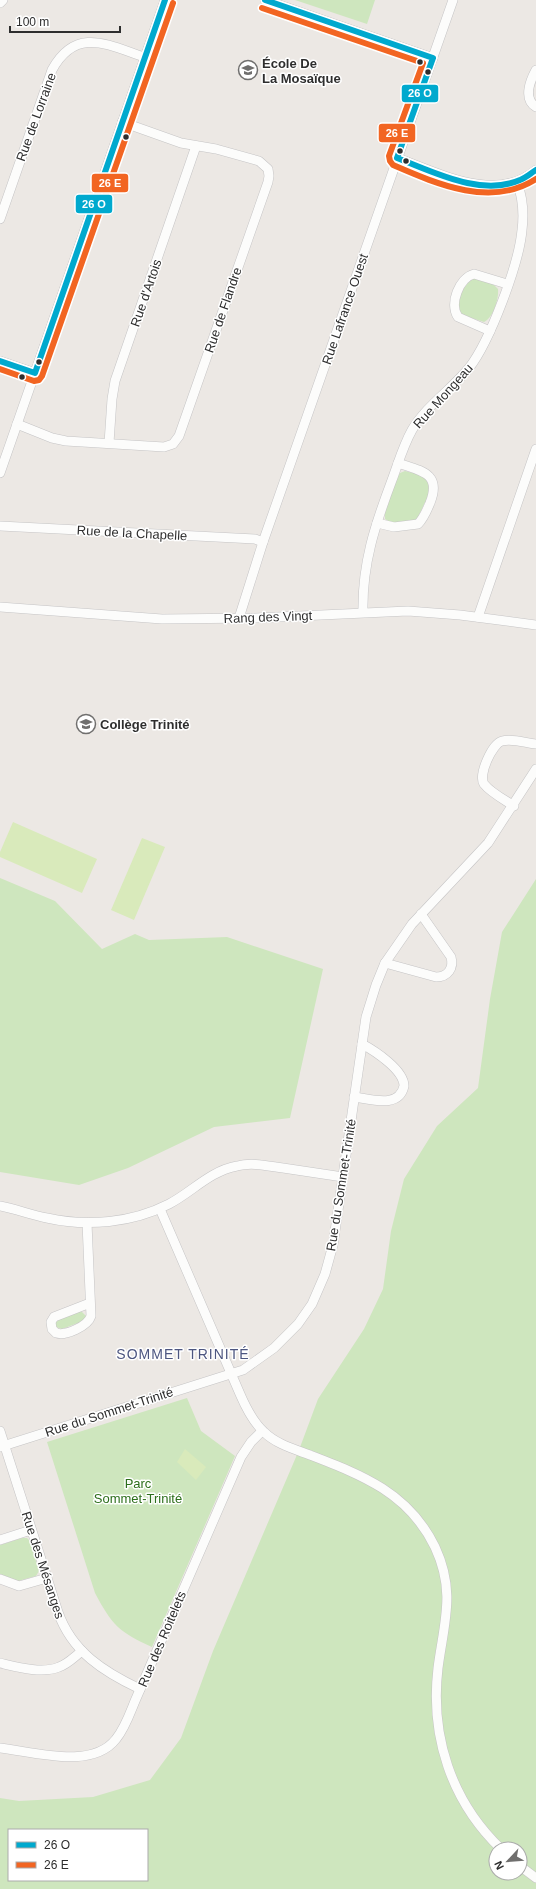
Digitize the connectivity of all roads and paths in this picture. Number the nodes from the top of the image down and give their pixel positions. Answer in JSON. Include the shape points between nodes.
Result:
{"nodes":[{"id":1,"x":3,"y":0,"type":"edge"},
{"id":2,"x":165,"y":0,"type":"edge"},
{"id":3,"x":265,"y":0,"type":"edge"},
{"id":4,"x":453,"y":0,"type":"edge"},
{"id":5,"x":0,"y":3,"type":"edge"},
{"id":6,"x":144,"y":57,"type":"junction"},
{"id":7,"x":433,"y":58,"type":"junction"},
{"id":8,"x":536,"y":70,"type":"edge"},
{"id":9,"x":536,"y":107,"type":"edge"},
{"id":10,"x":122,"y":122,"type":"junction"},
{"id":11,"x":196,"y":146,"type":"junction"},
{"id":12,"x":397,"y":158,"type":"junction"},
{"id":13,"x":536,"y":170,"type":"edge"},
{"id":14,"x":517,"y":182,"type":"junction"},
{"id":15,"x":0,"y":219,"type":"edge"},
{"id":16,"x":507,"y":284,"type":"junction"},
{"id":17,"x":490,"y":331,"type":"junction"},
{"id":18,"x":0,"y":361,"type":"edge"},
{"id":19,"x":35,"y":373,"type":"junction"},
{"id":20,"x":17,"y":424,"type":"junction"},
{"id":21,"x":110,"y":443,"type":"junction"},
{"id":22,"x":536,"y":449,"type":"edge"},
{"id":23,"x":398,"y":463,"type":"junction"},
{"id":24,"x":0,"y":473,"type":"edge"},
{"id":25,"x":377,"y":523,"type":"junction"},
{"id":26,"x":0,"y":526,"type":"edge"},
{"id":27,"x":263,"y":542,"type":"junction"},
{"id":28,"x":0,"y":607,"type":"edge"},
{"id":29,"x":363,"y":612,"type":"junction"},
{"id":30,"x":478,"y":617,"type":"junction"},
{"id":31,"x":240,"y":618,"type":"junction"},
{"id":32,"x":536,"y":626,"type":"edge"},
{"id":33,"x":536,"y":744,"type":"edge"},
{"id":34,"x":536,"y":769,"type":"edge"},
{"id":35,"x":514,"y":806,"type":"junction"},
{"id":36,"x":421,"y":914,"type":"junction"},
{"id":37,"x":386,"y":963,"type":"junction"},
{"id":38,"x":362,"y":1044,"type":"junction"},
{"id":39,"x":354,"y":1097,"type":"junction"},
{"id":40,"x":343,"y":1177,"type":"junction"},
{"id":41,"x":0,"y":1206,"type":"edge"},
{"id":42,"x":160,"y":1209,"type":"junction"},
{"id":43,"x":87,"y":1223,"type":"junction"},
{"id":44,"x":90,"y":1303,"type":"dead end"},
{"id":45,"x":231,"y":1373,"type":"junction"},
{"id":46,"x":0,"y":1431,"type":"edge"},
{"id":47,"x":262,"y":1431,"type":"junction"},
{"id":48,"x":2,"y":1446,"type":"edge"},
{"id":49,"x":31,"y":1530,"type":"junction"},
{"id":50,"x":0,"y":1540,"type":"edge"},
{"id":51,"x":47,"y":1578,"type":"junction"},
{"id":52,"x":0,"y":1579,"type":"edge"},
{"id":53,"x":82,"y":1651,"type":"junction"},
{"id":54,"x":0,"y":1663,"type":"edge"},
{"id":55,"x":140,"y":1689,"type":"junction"},
{"id":56,"x":0,"y":1748,"type":"edge"},
{"id":57,"x":494,"y":1841,"type":"edge"}],
"edges":[{"from":1,"to":5,"type":"street"},
{"from":2,"to":6,"type":"street"},
{"from":3,"to":7,"type":"street"},
{"from":4,"to":7,"type":"street","name":"Rue Lafrance Ouest"},
{"from":6,"to":10,"type":"street"},
{"from":6,"to":15,"type":"street","name":"Rue de Lorraine","via":[[97,41],[82,43],[66,53],[52,70]]},
{"from":7,"to":12,"type":"street","name":"Rue Lafrance Ouest"},
{"from":8,"to":9,"type":"street","via":[[528,96]]},
{"from":10,"to":11,"type":"street","name":"Rue de Flandre"},
{"from":10,"to":19,"type":"street"},
{"from":11,"to":21,"type":"street","name":"Rue d'Artois","via":[[115,381]]},
{"from":11,"to":21,"type":"street","name":"Rue de Flandre","via":[[261,162],[269,171],[269,181],[178,438],[173,444],[166,446]]},
{"from":12,"to":14,"type":"street","via":[[479,184],[504,186]]},
{"from":12,"to":27,"type":"street","name":"Rue Lafrance Ouest"},
{"from":13,"to":14,"type":"street"},
{"from":14,"to":16,"type":"street","name":"Rue Mongeau","via":[[522,201],[522,230]]},
{"from":16,"to":17,"type":"street","name":"Rue Mongeau"},
{"from":16,"to":17,"type":"street","via":[[474,274],[465,278],[458,291],[454,306],[458,317]]},
{"from":17,"to":23,"type":"street","name":"Rue Mongeau","via":[[468,369],[415,425]]},
{"from":18,"to":19,"type":"street"},
{"from":19,"to":20,"type":"street"},
{"from":20,"to":21,"type":"street","name":"Rue de Flandre","via":[[62,441]]},
{"from":20,"to":24,"type":"street"},
{"from":22,"to":30,"type":"street"},
{"from":23,"to":25,"type":"street","name":"Rue Mongeau"},
{"from":23,"to":25,"type":"street","via":[[429,476],[434,484],[433,495],[425,515],[418,524],[401,527]]},
{"from":25,"to":29,"type":"street","name":"Rue Mongeau","via":[[364,571]]},
{"from":26,"to":27,"type":"street","name":"Rue de la Chapelle","via":[[255,539]]},
{"from":27,"to":31,"type":"street","name":"Rue Lafrance Ouest"},
{"from":28,"to":31,"type":"street","name":"Rang des Vingt","via":[[136,618]]},
{"from":29,"to":30,"type":"street","name":"Rang des Vingt","via":[[424,611]]},
{"from":29,"to":31,"type":"street","name":"Rang des Vingt"},
{"from":30,"to":32,"type":"street","name":"Rang des Vingt"},
{"from":33,"to":35,"type":"street","via":[[499,742],[494,747],[483,772],[485,784]]},
{"from":34,"to":35,"type":"street","name":"Rue du Sommet-Trinité"},
{"from":35,"to":36,"type":"street","name":"Rue du Sommet-Trinité","via":[[488,843]]},
{"from":36,"to":37,"type":"street","name":"Rue du Sommet-Trinité","via":[[403,935]]},
{"from":36,"to":37,"type":"street","via":[[451,957],[449,972],[436,977]]},
{"from":37,"to":38,"type":"street","name":"Rue du Sommet-Trinité","via":[[370,1002]]},
{"from":38,"to":39,"type":"street","name":"Rue du Sommet-Trinité"},
{"from":38,"to":39,"type":"street","via":[[396,1070],[403,1079],[404,1086],[400,1096],[391,1101]]},
{"from":39,"to":40,"type":"street","name":"Rue du Sommet-Trinité"},
{"from":40,"to":42,"type":"street","via":[[253,1164],[237,1166],[208,1178]]},
{"from":40,"to":45,"type":"street","name":"Rue du Sommet-Trinité","via":[[331,1255],[312,1304],[298,1324],[274,1348],[253,1364]]},
{"from":41,"to":43,"type":"street","via":[[49,1219]]},
{"from":42,"to":43,"type":"street","via":[[135,1218]]},
{"from":42,"to":45,"type":"street"},
{"from":43,"to":44,"type":"street"},
{"from":45,"to":47,"type":"street","via":[[245,1405]]},
{"from":45,"to":48,"type":"street","name":"Rue du Sommet-Trinité"},
{"from":46,"to":48,"type":"street","name":"Rue des Mésanges"},
{"from":47,"to":55,"type":"street","name":"Rue des Roitelets","via":[[241,1456]]},
{"from":47,"to":57,"type":"street","via":[[282,1444],[353,1473],[386,1490],[412,1512],[430,1537],[442,1566],[447,1593],[447,1614],[436,1688],[441,1744],[448,1769],[463,1802]]},
{"from":48,"to":49,"type":"street","name":"Rue des Mésanges"},
{"from":49,"to":50,"type":"street"},
{"from":49,"to":51,"type":"street","name":"Rue des Mésanges"},
{"from":51,"to":52,"type":"street","via":[[20,1586]]},
{"from":51,"to":53,"type":"street","name":"Rue des Mésanges","via":[[62,1622]]},
{"from":53,"to":54,"type":"street","via":[[66,1663],[51,1669]]},
{"from":53,"to":55,"type":"street","name":"Rue des Mésanges","via":[[106,1672]]},
{"from":55,"to":56,"type":"street","name":"Rue des Roitelets","via":[[119,1736],[110,1746],[98,1753],[76,1758]]}]}
